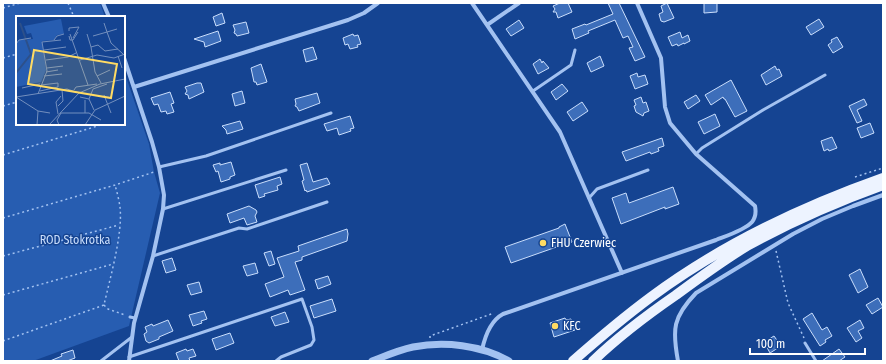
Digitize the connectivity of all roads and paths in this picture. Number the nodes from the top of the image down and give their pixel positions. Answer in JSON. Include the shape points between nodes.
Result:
{"nodes":[{"id":1,"x":20,"y":3,"type":"edge"},
{"id":2,"x":68,"y":3,"type":"edge"},
{"id":3,"x":103,"y":3,"type":"edge"},
{"id":4,"x":378,"y":3,"type":"edge"},
{"id":5,"x":472,"y":3,"type":"edge"},
{"id":6,"x":519,"y":3,"type":"edge"},
{"id":7,"x":637,"y":3,"type":"edge"},
{"id":8,"x":3,"y":8,"type":"edge"},
{"id":9,"x":74,"y":16,"type":"edge"},
{"id":10,"x":109,"y":16,"type":"edge"},
{"id":11,"x":487,"y":25,"type":"junction"},
{"id":12,"x":575,"y":50,"type":"dead end"},
{"id":13,"x":16,"y":54,"type":"edge"},
{"id":14,"x":3,"y":58,"type":"edge"},
{"id":15,"x":125,"y":61,"type":"edge"},
{"id":16,"x":825,"y":75,"type":"dead end"},
{"id":17,"x":134,"y":87,"type":"junction"},
{"id":18,"x":533,"y":91,"type":"junction"},
{"id":19,"x":16,"y":102,"type":"edge"},
{"id":20,"x":3,"y":106,"type":"edge"},
{"id":21,"x":331,"y":113,"type":"dead end"},
{"id":22,"x":101,"y":125,"type":"edge"},
{"id":23,"x":696,"y":154,"type":"junction"},
{"id":24,"x":3,"y":155,"type":"edge"},
{"id":25,"x":883,"y":168,"type":"edge"},
{"id":26,"x":159,"y":169,"type":"junction"},
{"id":27,"x":286,"y":170,"type":"dead end"},
{"id":28,"x":648,"y":170,"type":"dead end"},
{"id":29,"x":154,"y":172,"type":"joint"},
{"id":30,"x":855,"y":177,"type":"dead end"},
{"id":31,"x":883,"y":178,"type":"edge"},
{"id":32,"x":115,"y":185,"type":"junction"},
{"id":33,"x":883,"y":185,"type":"edge"},
{"id":34,"x":883,"y":195,"type":"edge"},
{"id":35,"x":589,"y":198,"type":"junction"},
{"id":36,"x":327,"y":202,"type":"dead end"},
{"id":37,"x":163,"y":209,"type":"junction"},
{"id":38,"x":3,"y":218,"type":"edge"},
{"id":39,"x":120,"y":225,"type":"junction"},
{"id":40,"x":776,"y":249,"type":"dead end"},
{"id":41,"x":3,"y":256,"type":"edge"},
{"id":42,"x":153,"y":256,"type":"junction"},
{"id":43,"x":113,"y":264,"type":"junction"},
{"id":44,"x":622,"y":273,"type":"junction"},
{"id":45,"x":3,"y":295,"type":"edge"},
{"id":46,"x":104,"y":306,"type":"junction"},
{"id":47,"x":496,"y":312,"type":"dead end"},
{"id":48,"x":130,"y":317,"type":"joint"},
{"id":49,"x":135,"y":318,"type":"junction"},
{"id":50,"x":132,"y":337,"type":"junction"},
{"id":51,"x":430,"y":340,"type":"dead end"},
{"id":52,"x":3,"y":341,"type":"edge"},
{"id":53,"x":805,"y":343,"type":"joint"},
{"id":54,"x":482,"y":350,"type":"junction"},
{"id":55,"x":129,"y":359,"type":"edge"},
{"id":56,"x":101,"y":361,"type":"edge"},
{"id":57,"x":276,"y":361,"type":"edge"},
{"id":58,"x":372,"y":361,"type":"edge"},
{"id":59,"x":509,"y":361,"type":"edge"},
{"id":60,"x":573,"y":361,"type":"edge"},
{"id":61,"x":593,"y":361,"type":"edge"},
{"id":62,"x":678,"y":361,"type":"edge"},
{"id":63,"x":816,"y":361,"type":"edge"}],
"edges":[{"from":1,"to":8,"type":"path"},
{"from":2,"to":9,"type":"path"},
{"from":3,"to":10,"type":"street"},
{"from":4,"to":17,"type":"street","via":[[348,20]]},
{"from":5,"to":11,"type":"street"},
{"from":6,"to":11,"type":"street"},
{"from":7,"to":23,"type":"street","via":[[661,58],[665,107],[670,123]]},
{"from":11,"to":18,"type":"street"},
{"from":12,"to":18,"type":"lane","via":[[571,64]]},
{"from":13,"to":14,"type":"path"},
{"from":15,"to":17,"type":"street"},
{"from":16,"to":23,"type":"lane","via":[[763,110]]},
{"from":17,"to":26,"type":"street"},
{"from":18,"to":35,"type":"street","via":[[560,132]]},
{"from":19,"to":20,"type":"path"},
{"from":21,"to":26,"type":"lane","via":[[206,156]]},
{"from":22,"to":24,"type":"path"},
{"from":23,"to":44,"type":"street","via":[[755,206],[756,212],[752,222],[716,240]]},
{"from":25,"to":30,"type":"path"},
{"from":26,"to":29,"type":"lane"},
{"from":26,"to":37,"type":"street","via":[[164,195]]},
{"from":27,"to":37,"type":"lane"},
{"from":28,"to":35,"type":"lane","via":[[597,189]]},
{"from":29,"to":32,"type":"path"},
{"from":31,"to":60,"type":"main road","via":[[793,214],[729,247],[651,297]]},
{"from":32,"to":38,"type":"path"},
{"from":32,"to":39,"type":"path","via":[[120,208]]},
{"from":33,"to":61,"type":"main road","via":[[796,220],[747,246],[632,326]]},
{"from":34,"to":62,"type":"street","via":[[799,231],[696,293],[685,304],[677,318],[674,335]]},
{"from":35,"to":44,"type":"street"},
{"from":36,"to":42,"type":"lane","via":[[247,229],[239,228]]},
{"from":37,"to":42,"type":"street"},
{"from":39,"to":41,"type":"path"},
{"from":39,"to":43,"type":"path"},
{"from":40,"to":53,"type":"path","via":[[788,303]]},
{"from":42,"to":49,"type":"street"},
{"from":43,"to":45,"type":"path"},
{"from":43,"to":46,"type":"path"},
{"from":44,"to":54,"type":"street","via":[[503,314],[496,318],[489,329]]},
{"from":46,"to":48,"type":"path"},
{"from":46,"to":52,"type":"path"},
{"from":47,"to":51,"type":"path","via":[[430,336]]},
{"from":48,"to":49,"type":"lane"},
{"from":49,"to":50,"type":"street"},
{"from":50,"to":55,"type":"street"},
{"from":50,"to":56,"type":"lane"},
{"from":53,"to":63,"type":"lane"},
{"from":54,"to":58,"type":"street","via":[[451,344],[430,345]]},
{"from":54,"to":59,"type":"street"},
{"from":55,"to":57,"type":"lane","via":[[302,299],[314,340],[311,345]]}]}
